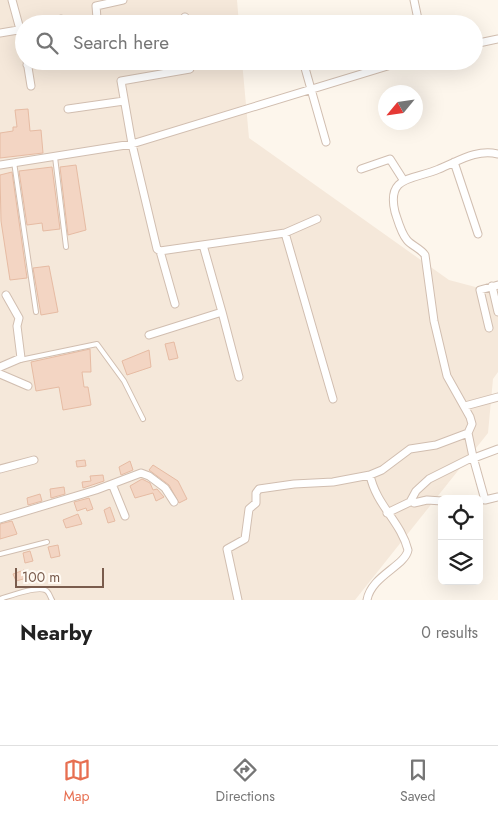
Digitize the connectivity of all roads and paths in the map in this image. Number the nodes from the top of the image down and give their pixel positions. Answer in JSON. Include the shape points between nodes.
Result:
{"nodes":[{"id":1,"x":12,"y":0,"type":"edge"},
{"id":2,"x":123,"y":0,"type":"edge"},
{"id":3,"x":414,"y":0,"type":"edge"},
{"id":4,"x":95,"y":3,"type":"edge"},
{"id":5,"x":17,"y":15,"type":"edge"},
{"id":6,"x":417,"y":15,"type":"edge"},
{"id":7,"x":15,"y":30,"type":"edge"},
{"id":8,"x":0,"y":33,"type":"edge"},
{"id":9,"x":498,"y":40,"type":"edge"},
{"id":10,"x":483,"y":42,"type":"edge"},
{"id":11,"x":28,"y":70,"type":"edge"},
{"id":12,"x":183,"y":70,"type":"edge"},
{"id":13,"x":305,"y":70,"type":"edge"},
{"id":14,"x":376,"y":70,"type":"edge"},
{"id":15,"x":31,"y":86,"type":"dead end"},
{"id":16,"x":311,"y":91,"type":"junction"},
{"id":17,"x":124,"y":101,"type":"junction"},
{"id":18,"x":68,"y":109,"type":"dead end"},
{"id":19,"x":326,"y":142,"type":"dead end"},
{"id":20,"x":132,"y":144,"type":"junction"},
{"id":21,"x":498,"y":154,"type":"edge"},
{"id":22,"x":55,"y":157,"type":"junction"},
{"id":23,"x":14,"y":162,"type":"junction"},
{"id":24,"x":454,"y":162,"type":"junction"},
{"id":25,"x":0,"y":165,"type":"edge"},
{"id":26,"x":361,"y":169,"type":"dead end"},
{"id":27,"x":404,"y":181,"type":"junction"},
{"id":28,"x":317,"y":219,"type":"dead end"},
{"id":29,"x":285,"y":233,"type":"junction"},
{"id":30,"x":478,"y":234,"type":"dead end"},
{"id":31,"x":203,"y":245,"type":"junction"},
{"id":32,"x":66,"y":247,"type":"dead end"},
{"id":33,"x":160,"y":251,"type":"junction"},
{"id":34,"x":495,"y":286,"type":"edge"},
{"id":35,"x":6,"y":296,"type":"dead end"},
{"id":36,"x":175,"y":304,"type":"dead end"},
{"id":37,"x":36,"y":312,"type":"dead end"},
{"id":38,"x":222,"y":312,"type":"junction"},
{"id":39,"x":498,"y":312,"type":"edge"},
{"id":40,"x":489,"y":328,"type":"dead end"},
{"id":41,"x":149,"y":336,"type":"dead end"},
{"id":42,"x":20,"y":360,"type":"junction"},
{"id":43,"x":0,"y":367,"type":"edge"},
{"id":44,"x":0,"y":374,"type":"edge"},
{"id":45,"x":239,"y":377,"type":"dead end"},
{"id":46,"x":28,"y":386,"type":"dead end"},
{"id":47,"x":498,"y":397,"type":"edge"},
{"id":48,"x":333,"y":399,"type":"dead end"},
{"id":49,"x":465,"y":406,"type":"junction"},
{"id":50,"x":143,"y":420,"type":"dead end"},
{"id":51,"x":468,"y":433,"type":"junction"},
{"id":52,"x":498,"y":449,"type":"edge"},
{"id":53,"x":473,"y":457,"type":"junction"},
{"id":54,"x":34,"y":460,"type":"dead end"},
{"id":55,"x":0,"y":469,"type":"edge"},
{"id":56,"x":370,"y":475,"type":"junction"},
{"id":57,"x":112,"y":484,"type":"junction"},
{"id":58,"x":498,"y":497,"type":"edge"},
{"id":59,"x":412,"y":500,"type":"junction"},
{"id":60,"x":438,"y":501,"type":"edge"},
{"id":61,"x":174,"y":502,"type":"dead end"},
{"id":62,"x":387,"y":513,"type":"junction"},
{"id":63,"x":125,"y":516,"type":"dead end"},
{"id":64,"x":0,"y":519,"type":"edge"},
{"id":65,"x":47,"y":542,"type":"dead end"},
{"id":66,"x":0,"y":554,"type":"edge"},
{"id":67,"x":0,"y":599,"type":"edge"},
{"id":68,"x":52,"y":600,"type":"edge"},
{"id":69,"x":238,"y":600,"type":"edge"},
{"id":70,"x":366,"y":600,"type":"edge"}],
"edges":[{"from":1,"to":5,"type":"street"},
{"from":2,"to":4,"type":"street"},
{"from":3,"to":6,"type":"street"},
{"from":7,"to":8,"type":"street"},
{"from":9,"to":10,"type":"street"},
{"from":11,"to":15,"type":"street"},
{"from":12,"to":17,"type":"street","via":[[122,79]]},
{"from":13,"to":16,"type":"street"},
{"from":14,"to":16,"type":"street"},
{"from":16,"to":19,"type":"street"},
{"from":16,"to":20,"type":"street"},
{"from":17,"to":18,"type":"street"},
{"from":17,"to":20,"type":"street"},
{"from":20,"to":22,"type":"street"},
{"from":20,"to":33,"type":"street"},
{"from":21,"to":24,"type":"street","via":[[484,152]]},
{"from":22,"to":23,"type":"street"},
{"from":22,"to":32,"type":"lane"},
{"from":23,"to":25,"type":"street"},
{"from":23,"to":37,"type":"lane"},
{"from":24,"to":27,"type":"street"},
{"from":24,"to":30,"type":"street"},
{"from":26,"to":27,"type":"street","via":[[390,159]]},
{"from":27,"to":49,"type":"street","via":[[393,192],[397,217],[406,239],[425,255],[434,321],[447,376]]},
{"from":28,"to":29,"type":"street"},
{"from":29,"to":31,"type":"street"},
{"from":29,"to":48,"type":"street"},
{"from":31,"to":33,"type":"street"},
{"from":31,"to":38,"type":"street"},
{"from":33,"to":36,"type":"street"},
{"from":34,"to":39,"type":"street"},
{"from":34,"to":40,"type":"street","via":[[480,290]]},
{"from":35,"to":42,"type":"street","via":[[19,318]]},
{"from":38,"to":41,"type":"street"},
{"from":38,"to":45,"type":"street"},
{"from":42,"to":43,"type":"street"},
{"from":42,"to":50,"type":"lane","via":[[97,344],[124,381]]},
{"from":44,"to":46,"type":"street"},
{"from":47,"to":49,"type":"street"},
{"from":49,"to":51,"type":"street","via":[[472,424]]},
{"from":51,"to":53,"type":"street"},
{"from":51,"to":56,"type":"street","via":[[436,445],[410,450]]},
{"from":52,"to":53,"type":"street"},
{"from":53,"to":58,"type":"street","via":[[485,500]]},
{"from":53,"to":59,"type":"street","via":[[429,479],[416,491]]},
{"from":54,"to":55,"type":"street"},
{"from":56,"to":62,"type":"street","via":[[375,495]]},
{"from":56,"to":69,"type":"street","via":[[257,491],[256,502],[249,508],[245,539],[227,549]]},
{"from":57,"to":61,"type":"street","via":[[144,474],[165,488]]},
{"from":57,"to":63,"type":"street"},
{"from":57,"to":64,"type":"street"},
{"from":59,"to":60,"type":"street","via":[[414,503]]},
{"from":59,"to":62,"type":"street"},
{"from":62,"to":70,"type":"street","via":[[401,533],[407,554],[375,583]]},
{"from":65,"to":66,"type":"lane"},
{"from":67,"to":68,"type":"lane","via":[[21,592],[43,590]]}]}
